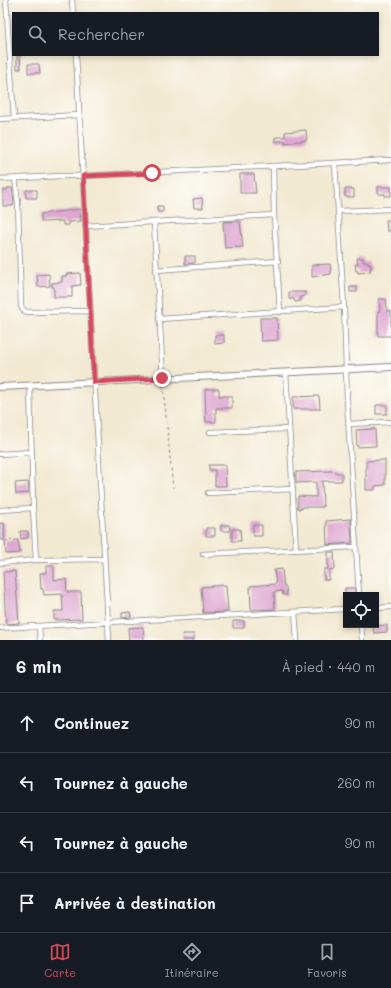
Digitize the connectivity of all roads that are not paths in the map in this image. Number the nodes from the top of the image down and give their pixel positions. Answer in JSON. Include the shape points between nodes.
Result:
{"nodes":[{"id":1,"x":6,"y":0,"type":"edge"},
{"id":2,"x":72,"y":0,"type":"edge"},
{"id":3,"x":73,"y":12,"type":"edge"},
{"id":4,"x":76,"y":56,"type":"edge"},
{"id":5,"x":79,"y":115,"type":"junction"},
{"id":6,"x":14,"y":118,"type":"junction"},
{"id":7,"x":0,"y":119,"type":"edge"},
{"id":8,"x":391,"y":160,"type":"edge"},
{"id":9,"x":335,"y":163,"type":"junction"},
{"id":10,"x":273,"y":166,"type":"junction"},
{"id":11,"x":83,"y":176,"type":"junction"},
{"id":12,"x":15,"y":178,"type":"junction"},
{"id":13,"x":0,"y":179,"type":"edge"},
{"id":14,"x":391,"y":209,"type":"edge"},
{"id":15,"x":338,"y":211,"type":"junction"},
{"id":16,"x":274,"y":215,"type":"junction"},
{"id":17,"x":154,"y":223,"type":"junction"},
{"id":18,"x":85,"y":226,"type":"junction"},
{"id":19,"x":278,"y":261,"type":"junction"},
{"id":20,"x":156,"y":270,"type":"junction"},
{"id":21,"x":344,"y":307,"type":"junction"},
{"id":22,"x":90,"y":311,"type":"junction"},
{"id":23,"x":280,"y":312,"type":"junction"},
{"id":24,"x":159,"y":319,"type":"junction"},
{"id":25,"x":391,"y":367,"type":"edge"},
{"id":26,"x":345,"y":369,"type":"junction"},
{"id":27,"x":286,"y":372,"type":"junction"},
{"id":28,"x":162,"y":378,"type":"junction"},
{"id":29,"x":94,"y":382,"type":"junction"},
{"id":30,"x":30,"y":385,"type":"junction"},
{"id":31,"x":0,"y":387,"type":"edge"},
{"id":32,"x":391,"y":422,"type":"edge"},
{"id":33,"x":348,"y":424,"type":"junction"},
{"id":34,"x":289,"y":429,"type":"junction"},
{"id":35,"x":210,"y":432,"type":"dead end"},
{"id":36,"x":32,"y":452,"type":"junction"},
{"id":37,"x":0,"y":454,"type":"edge"},
{"id":38,"x":293,"y":489,"type":"junction"},
{"id":39,"x":208,"y":494,"type":"dead end"},
{"id":40,"x":33,"y":508,"type":"junction"},
{"id":41,"x":0,"y":510,"type":"edge"},
{"id":42,"x":356,"y":547,"type":"junction"},
{"id":43,"x":296,"y":550,"type":"junction"},
{"id":44,"x":203,"y":554,"type":"dead end"},
{"id":45,"x":104,"y":559,"type":"junction"},
{"id":46,"x":36,"y":560,"type":"junction"},
{"id":47,"x":0,"y":563,"type":"edge"},
{"id":48,"x":359,"y":592,"type":"edge"},
{"id":49,"x":391,"y":607,"type":"edge"},
{"id":50,"x":379,"y":608,"type":"edge"},
{"id":51,"x":343,"y":609,"type":"edge"},
{"id":52,"x":295,"y":612,"type":"junction"},
{"id":53,"x":108,"y":622,"type":"junction"},
{"id":54,"x":39,"y":626,"type":"junction"},
{"id":55,"x":0,"y":628,"type":"edge"},
{"id":56,"x":361,"y":628,"type":"edge"},
{"id":57,"x":40,"y":640,"type":"edge"},
{"id":58,"x":109,"y":640,"type":"edge"},
{"id":59,"x":297,"y":640,"type":"edge"},
{"id":60,"x":362,"y":640,"type":"edge"}],
"edges":[{"from":1,"to":6,"type":"street"},
{"from":2,"to":3,"type":"street"},
{"from":4,"to":5,"type":"street"},
{"from":5,"to":6,"type":"street"},
{"from":5,"to":11,"type":"street"},
{"from":6,"to":7,"type":"street"},
{"from":8,"to":9,"type":"street"},
{"from":9,"to":10,"type":"street"},
{"from":9,"to":15,"type":"street"},
{"from":10,"to":11,"type":"street"},
{"from":10,"to":16,"type":"street"},
{"from":11,"to":12,"type":"street"},
{"from":11,"to":18,"type":"street"},
{"from":12,"to":13,"type":"street"},
{"from":12,"to":22,"type":"street","via":[[23,310]]},
{"from":14,"to":15,"type":"street"},
{"from":15,"to":21,"type":"street"},
{"from":16,"to":17,"type":"street"},
{"from":16,"to":19,"type":"street"},
{"from":17,"to":18,"type":"street"},
{"from":17,"to":20,"type":"street"},
{"from":18,"to":22,"type":"street"},
{"from":19,"to":20,"type":"street"},
{"from":19,"to":23,"type":"street"},
{"from":20,"to":24,"type":"street"},
{"from":21,"to":23,"type":"street"},
{"from":21,"to":26,"type":"street"},
{"from":22,"to":29,"type":"street"},
{"from":23,"to":24,"type":"street"},
{"from":24,"to":28,"type":"street"},
{"from":25,"to":26,"type":"street"},
{"from":26,"to":27,"type":"street"},
{"from":26,"to":33,"type":"street"},
{"from":27,"to":28,"type":"street"},
{"from":27,"to":34,"type":"street"},
{"from":28,"to":29,"type":"street"},
{"from":29,"to":30,"type":"street"},
{"from":29,"to":45,"type":"street"},
{"from":30,"to":31,"type":"street"},
{"from":30,"to":36,"type":"street"},
{"from":32,"to":33,"type":"street"},
{"from":33,"to":42,"type":"street"},
{"from":34,"to":35,"type":"street"},
{"from":34,"to":38,"type":"street"},
{"from":36,"to":37,"type":"street"},
{"from":36,"to":40,"type":"street"},
{"from":38,"to":39,"type":"street"},
{"from":38,"to":43,"type":"street"},
{"from":40,"to":41,"type":"street"},
{"from":40,"to":46,"type":"street"},
{"from":42,"to":43,"type":"street"},
{"from":42,"to":48,"type":"street"},
{"from":43,"to":44,"type":"street"},
{"from":45,"to":46,"type":"street"},
{"from":45,"to":53,"type":"street"},
{"from":46,"to":47,"type":"street"},
{"from":49,"to":50,"type":"street"},
{"from":51,"to":52,"type":"street"},
{"from":52,"to":53,"type":"street"},
{"from":52,"to":59,"type":"street"},
{"from":53,"to":54,"type":"street"},
{"from":53,"to":58,"type":"street"},
{"from":54,"to":55,"type":"street"},
{"from":54,"to":57,"type":"street"},
{"from":56,"to":60,"type":"street"}]}
